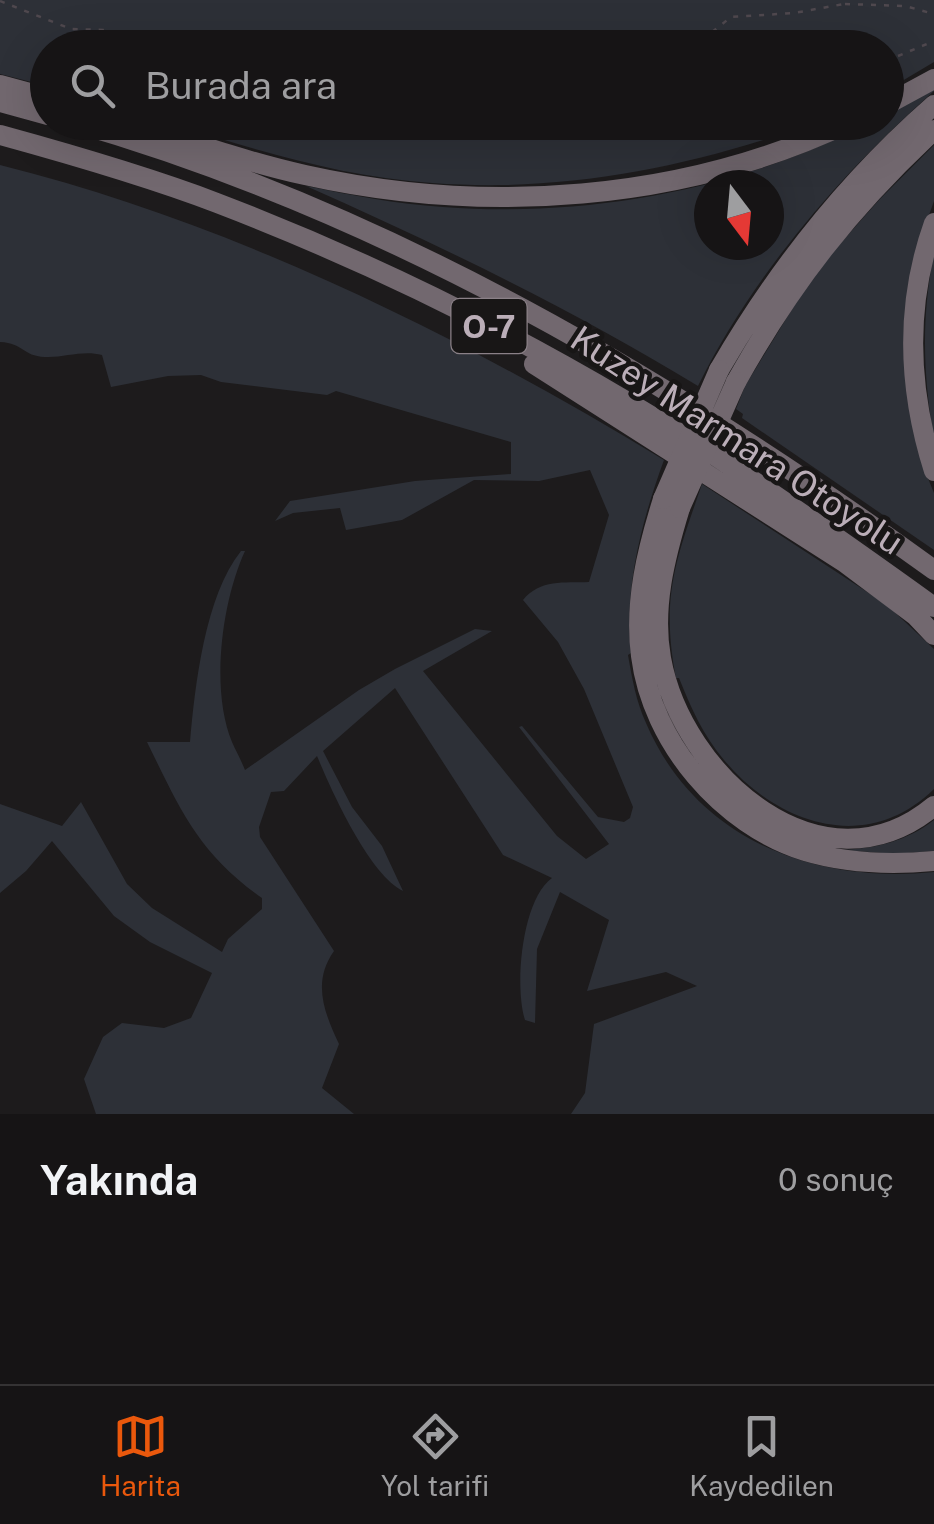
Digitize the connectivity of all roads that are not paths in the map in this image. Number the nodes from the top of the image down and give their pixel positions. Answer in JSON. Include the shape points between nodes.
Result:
{"nodes":[{"id":1,"x":934,"y":78,"type":"edge"},
{"id":2,"x":0,"y":85,"type":"edge"},
{"id":3,"x":30,"y":93,"type":"edge"},
{"id":4,"x":904,"y":94,"type":"edge"},
{"id":5,"x":0,"y":102,"type":"edge"},
{"id":6,"x":934,"y":105,"type":"edge"},
{"id":7,"x":30,"y":110,"type":"edge"},
{"id":8,"x":934,"y":130,"type":"edge"},
{"id":9,"x":0,"y":134,"type":"edge"},
{"id":10,"x":904,"y":134,"type":"edge"},
{"id":11,"x":123,"y":140,"type":"edge"},
{"id":12,"x":189,"y":140,"type":"edge"},
{"id":13,"x":806,"y":140,"type":"edge"},
{"id":14,"x":897,"y":140,"type":"edge"},
{"id":15,"x":934,"y":222,"type":"edge"},
{"id":16,"x":405,"y":283,"type":"junction"},
{"id":17,"x":727,"y":376,"type":"junction"},
{"id":18,"x":934,"y":471,"type":"edge"},
{"id":19,"x":671,"y":503,"type":"junction"},
{"id":20,"x":934,"y":570,"type":"edge"},
{"id":21,"x":934,"y":607,"type":"edge"},
{"id":22,"x":934,"y":635,"type":"edge"},
{"id":23,"x":934,"y":806,"type":"edge"},
{"id":24,"x":934,"y":861,"type":"edge"}],
"edges":[{"from":1,"to":4,"type":"highway"},
{"from":2,"to":3,"type":"highway"},
{"from":5,"to":7,"type":"highway"},
{"from":6,"to":10,"type":"highway"},
{"from":8,"to":17,"type":"highway","via":[[834,234]]},
{"from":9,"to":16,"type":"highway","name":"Kuzey Marmara Otoyolu","number":"O-7","via":[[218,203]]},
{"from":11,"to":20,"type":"highway","name":"Kuzey Marmara Otoyolu","number":"O-7","via":[[268,191],[472,281],[650,379]]},
{"from":12,"to":13,"type":"highway","via":[[305,175],[491,198],[592,192],[707,172]]},
{"from":14,"to":17,"type":"highway","via":[[816,226],[757,305]]},
{"from":15,"to":18,"type":"highway","via":[[912,333],[914,390]]},
{"from":16,"to":21,"type":"highway","name":"Kuzey Marmara Otoyolu","number":"O-7","via":[[627,401]]},
{"from":16,"to":22,"type":"highway","via":[[844,562]]},
{"from":17,"to":19,"type":"highway","bridge":true},
{"from":19,"to":23,"type":"highway","via":[[660,589],[661,656],[681,722],[716,772],[772,816],[846,840],[897,831]]},
{"from":19,"to":24,"type":"highway","via":[[640,594],[641,655],[663,726],[692,772],[731,811],[802,850],[868,863]]}]}
